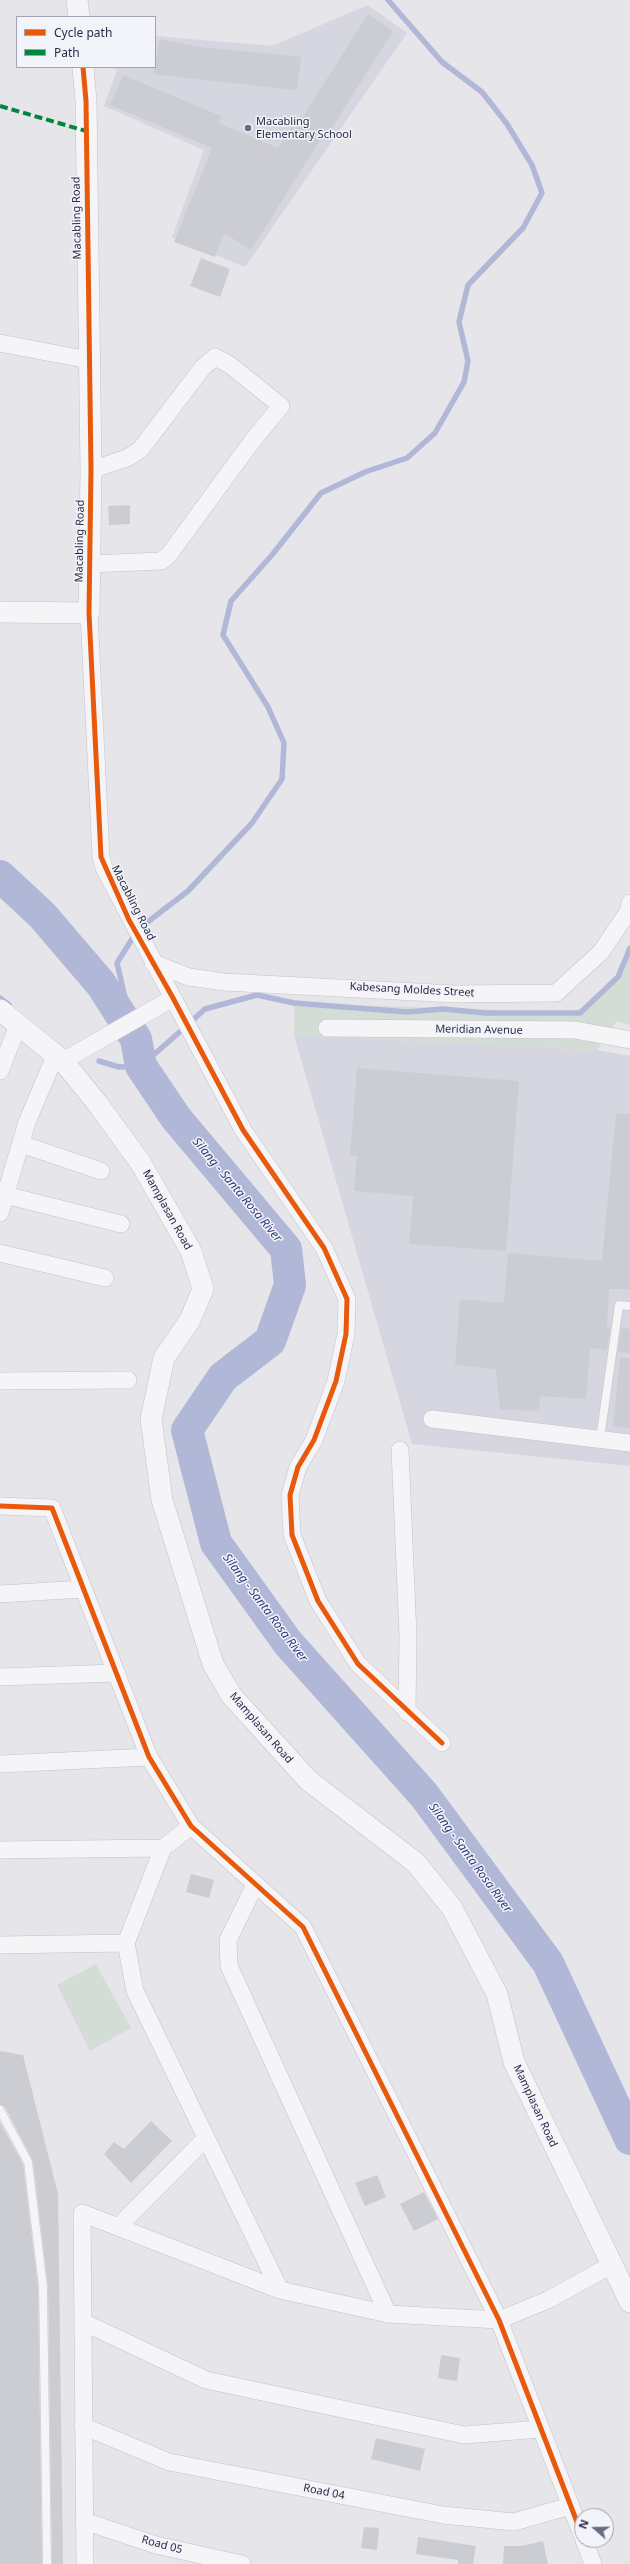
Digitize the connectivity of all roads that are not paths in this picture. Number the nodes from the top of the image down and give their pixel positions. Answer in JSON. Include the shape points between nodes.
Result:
{"nodes":[{"id":1,"x":77,"y":0,"type":"edge"},
{"id":2,"x":79,"y":16,"type":"edge"},
{"id":3,"x":83,"y":68,"type":"edge"},
{"id":4,"x":0,"y":343,"type":"edge"},
{"id":5,"x":89,"y":360,"type":"junction"},
{"id":6,"x":91,"y":470,"type":"junction"},
{"id":7,"x":90,"y":564,"type":"junction"},
{"id":8,"x":0,"y":612,"type":"edge"},
{"id":9,"x":89,"y":613,"type":"junction"},
{"id":10,"x":630,"y":903,"type":"edge"},
{"id":11,"x":153,"y":963,"type":"junction"},
{"id":12,"x":167,"y":1002,"type":"junction"},
{"id":13,"x":0,"y":1010,"type":"edge"},
{"id":14,"x":19,"y":1023,"type":"junction"},
{"id":15,"x":327,"y":1028,"type":"dead end"},
{"id":16,"x":630,"y":1040,"type":"edge"},
{"id":17,"x":60,"y":1058,"type":"junction"},
{"id":18,"x":0,"y":1071,"type":"edge"},
{"id":19,"x":21,"y":1144,"type":"junction"},
{"id":20,"x":101,"y":1171,"type":"dead end"},
{"id":21,"x":6,"y":1195,"type":"junction"},
{"id":22,"x":0,"y":1214,"type":"edge"},
{"id":23,"x":121,"y":1224,"type":"dead end"},
{"id":24,"x":0,"y":1253,"type":"edge"},
{"id":25,"x":105,"y":1278,"type":"dead end"},
{"id":26,"x":630,"y":1306,"type":"edge"},
{"id":27,"x":128,"y":1380,"type":"dead end"},
{"id":28,"x":0,"y":1381,"type":"edge"},
{"id":29,"x":432,"y":1419,"type":"dead end"},
{"id":30,"x":600,"y":1439,"type":"junction"},
{"id":31,"x":630,"y":1443,"type":"edge"},
{"id":32,"x":400,"y":1450,"type":"dead end"},
{"id":33,"x":0,"y":1506,"type":"edge"},
{"id":34,"x":84,"y":1589,"type":"junction"},
{"id":35,"x":0,"y":1594,"type":"edge"},
{"id":36,"x":116,"y":1673,"type":"junction"},
{"id":37,"x":0,"y":1677,"type":"edge"},
{"id":38,"x":407,"y":1712,"type":"junction"},
{"id":39,"x":442,"y":1743,"type":"dead end"},
{"id":40,"x":149,"y":1757,"type":"junction"},
{"id":41,"x":0,"y":1764,"type":"edge"},
{"id":42,"x":191,"y":1826,"type":"junction"},
{"id":43,"x":163,"y":1848,"type":"junction"},
{"id":44,"x":0,"y":1850,"type":"edge"},
{"id":45,"x":255,"y":1885,"type":"junction"},
{"id":46,"x":126,"y":1943,"type":"junction"},
{"id":47,"x":0,"y":1946,"type":"edge"},
{"id":48,"x":0,"y":2110,"type":"edge"},
{"id":49,"x":205,"y":2138,"type":"junction"},
{"id":50,"x":118,"y":2227,"type":"junction"},
{"id":51,"x":613,"y":2264,"type":"junction"},
{"id":52,"x":280,"y":2290,"type":"junction"},
{"id":53,"x":630,"y":2302,"type":"edge"},
{"id":54,"x":388,"y":2314,"type":"junction"},
{"id":55,"x":499,"y":2320,"type":"junction"},
{"id":56,"x":83,"y":2322,"type":"junction"},
{"id":57,"x":83,"y":2426,"type":"junction"},
{"id":58,"x":541,"y":2429,"type":"junction"},
{"id":59,"x":570,"y":2506,"type":"junction"},
{"id":60,"x":574,"y":2516,"type":"edge"},
{"id":61,"x":84,"y":2521,"type":"junction"},
{"id":62,"x":587,"y":2548,"type":"edge"},
{"id":63,"x":47,"y":2564,"type":"edge"},
{"id":64,"x":85,"y":2564,"type":"edge"},
{"id":65,"x":242,"y":2564,"type":"edge"},
{"id":66,"x":593,"y":2564,"type":"edge"}],
"edges":[{"from":1,"to":2,"type":"street"},
{"from":3,"to":5,"type":"street","name":"Macabling Road","via":[[86,101]]},
{"from":4,"to":5,"type":"street"},
{"from":5,"to":6,"type":"street","name":"Macabling Road"},
{"from":6,"to":7,"type":"street","name":"Macabling Road"},
{"from":6,"to":7,"type":"street","via":[[140,450],[203,367],[215,357],[230,365],[281,406],[168,556],[161,561]]},
{"from":7,"to":9,"type":"street","name":"Macabling Road"},
{"from":8,"to":9,"type":"street"},
{"from":9,"to":11,"type":"street","name":"Macabling Road","via":[[100,857]]},
{"from":10,"to":11,"type":"street","name":"Kabesang Moldes Street","via":[[628,912],[601,952],[556,993],[454,994],[224,982],[189,977]]},
{"from":11,"to":12,"type":"street","name":"Macabling Road"},
{"from":12,"to":17,"type":"street","via":[[104,1038]]},
{"from":12,"to":38,"type":"street","name":"Macabling Road","via":[[243,1130],[324,1248],[347,1299],[346,1334],[336,1381],[314,1440],[298,1467],[290,1495],[292,1535],[318,1601],[358,1664]]},
{"from":13,"to":14,"type":"street","name":"Mamplasan Road"},
{"from":14,"to":17,"type":"street","name":"Mamplasan Road"},
{"from":14,"to":18,"type":"street"},
{"from":15,"to":16,"type":"street","name":"Meridian Avenue","via":[[575,1030]]},
{"from":17,"to":19,"type":"street","via":[[27,1122]]},
{"from":17,"to":51,"type":"street","name":"Mamplasan Road","via":[[140,1162],[191,1251],[203,1289],[190,1320],[164,1358],[151,1418],[162,1500],[213,1664],[231,1695],[308,1780],[416,1862],[452,1908],[497,1994],[514,2062]]},
{"from":19,"to":20,"type":"street"},
{"from":19,"to":21,"type":"street"},
{"from":21,"to":22,"type":"street"},
{"from":21,"to":23,"type":"street"},
{"from":24,"to":25,"type":"street"},
{"from":26,"to":30,"type":"lane","via":[[619,1306]]},
{"from":27,"to":28,"type":"street"},
{"from":29,"to":30,"type":"street"},
{"from":30,"to":31,"type":"street"},
{"from":32,"to":38,"type":"street","via":[[408,1636]]},
{"from":33,"to":34,"type":"street","via":[[52,1508]]},
{"from":34,"to":35,"type":"street"},
{"from":34,"to":36,"type":"street"},
{"from":36,"to":37,"type":"street"},
{"from":36,"to":40,"type":"street"},
{"from":38,"to":39,"type":"street","name":"Macabling Road"},
{"from":40,"to":41,"type":"street"},
{"from":40,"to":42,"type":"street"},
{"from":42,"to":43,"type":"street"},
{"from":42,"to":45,"type":"street"},
{"from":43,"to":44,"type":"street"},
{"from":43,"to":46,"type":"street"},
{"from":45,"to":54,"type":"street","via":[[228,1940],[229,1966]]},
{"from":45,"to":55,"type":"street","via":[[303,1927]]},
{"from":46,"to":47,"type":"street"},
{"from":46,"to":49,"type":"street","via":[[135,1991]]},
{"from":48,"to":63,"type":"lane","via":[[28,2162],[43,2287]]},
{"from":49,"to":50,"type":"street"},
{"from":49,"to":52,"type":"street"},
{"from":50,"to":52,"type":"street"},
{"from":50,"to":56,"type":"street","via":[[82,2213]]},
{"from":51,"to":53,"type":"street","name":"Mamplasan Road"},
{"from":51,"to":55,"type":"street","via":[[548,2300]]},
{"from":52,"to":54,"type":"street"},
{"from":54,"to":55,"type":"street"},
{"from":55,"to":58,"type":"street"},
{"from":56,"to":57,"type":"street"},
{"from":56,"to":58,"type":"street","via":[[206,2380],[464,2436]]},
{"from":57,"to":59,"type":"street","name":"Road 04","via":[[169,2462],[443,2515],[514,2522]]},
{"from":57,"to":61,"type":"street"},
{"from":58,"to":59,"type":"street"},
{"from":59,"to":60,"type":"street"},
{"from":61,"to":64,"type":"street"},
{"from":61,"to":65,"type":"street","name":"Road 05","via":[[156,2545]]},
{"from":62,"to":66,"type":"street"}]}
